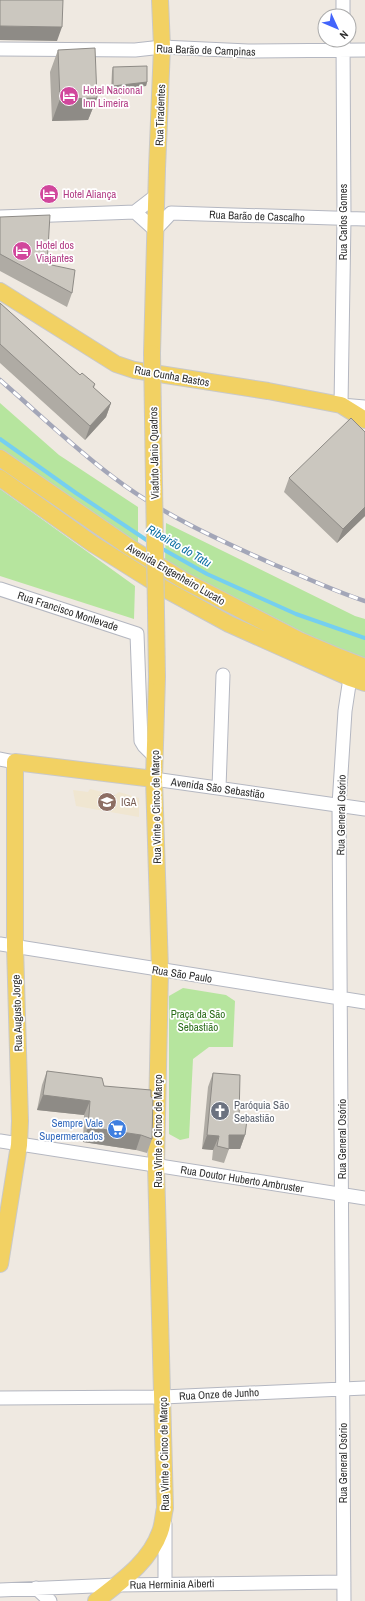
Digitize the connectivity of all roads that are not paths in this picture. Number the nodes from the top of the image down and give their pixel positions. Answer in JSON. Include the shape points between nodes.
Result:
{"nodes":[{"id":1,"x":160,"y":0,"type":"edge"},
{"id":2,"x":162,"y":47,"type":"junction"},
{"id":3,"x":317,"y":47,"type":"edge"},
{"id":4,"x":343,"y":48,"type":"edge"},
{"id":5,"x":0,"y":49,"type":"edge"},
{"id":6,"x":156,"y":196,"type":"junction"},
{"id":7,"x":135,"y":212,"type":"junction"},
{"id":8,"x":0,"y":217,"type":"edge"},
{"id":9,"x":344,"y":219,"type":"junction"},
{"id":10,"x":365,"y":219,"type":"edge"},
{"id":11,"x":155,"y":230,"type":"junction"},
{"id":12,"x":0,"y":290,"type":"edge"},
{"id":13,"x":341,"y":405,"type":"junction"},
{"id":14,"x":365,"y":407,"type":"edge"},
{"id":15,"x":365,"y":420,"type":"edge"},
{"id":16,"x":0,"y":458,"type":"edge"},
{"id":17,"x":0,"y":478,"type":"edge"},
{"id":18,"x":0,"y":588,"type":"edge"},
{"id":19,"x":365,"y":667,"type":"edge"},
{"id":20,"x":365,"y":673,"type":"edge"},
{"id":21,"x":223,"y":675,"type":"dead end"},
{"id":22,"x":156,"y":677,"type":"joint"},
{"id":23,"x":350,"y":678,"type":"junction"},
{"id":24,"x":365,"y":683,"type":"edge"},
{"id":25,"x":154,"y":756,"type":"junction"},
{"id":26,"x":8,"y":760,"type":"edge"},
{"id":27,"x":154,"y":779,"type":"junction"},
{"id":28,"x":220,"y":788,"type":"junction"},
{"id":29,"x":339,"y":805,"type":"junction"},
{"id":30,"x":365,"y":808,"type":"edge"},
{"id":31,"x":8,"y":945,"type":"edge"},
{"id":32,"x":160,"y":970,"type":"junction"},
{"id":33,"x":341,"y":998,"type":"junction"},
{"id":34,"x":365,"y":1002,"type":"edge"},
{"id":35,"x":0,"y":1141,"type":"edge"},
{"id":36,"x":19,"y":1145,"type":"junction"},
{"id":37,"x":156,"y":1165,"type":"junction"},
{"id":38,"x":342,"y":1195,"type":"junction"},
{"id":39,"x":365,"y":1198,"type":"edge"},
{"id":40,"x":0,"y":1264,"type":"edge"},
{"id":41,"x":365,"y":1388,"type":"edge"},
{"id":42,"x":343,"y":1389,"type":"junction"},
{"id":43,"x":163,"y":1397,"type":"junction"},
{"id":44,"x":0,"y":1398,"type":"edge"},
{"id":45,"x":165,"y":1508,"type":"junction"},
{"id":46,"x":344,"y":1582,"type":"junction"},
{"id":47,"x":165,"y":1584,"type":"junction"},
{"id":48,"x":117,"y":1585,"type":"junction"},
{"id":49,"x":36,"y":1588,"type":"junction"},
{"id":50,"x":0,"y":1590,"type":"edge"},
{"id":51,"x":50,"y":1601,"type":"edge"},
{"id":52,"x":96,"y":1601,"type":"edge"},
{"id":53,"x":344,"y":1601,"type":"edge"}],
"edges":[{"from":1,"to":2,"type":"main road","name":"Rua Tiradentes"},
{"from":2,"to":3,"type":"street","name":"Rua Barão de Campinas","via":[[248,51]]},
{"from":2,"to":5,"type":"street","name":"Rua Barão de Campinas","via":[[135,50]]},
{"from":2,"to":6,"type":"main road","name":"Rua Tiradentes"},
{"from":4,"to":9,"type":"street","name":"Rua Carlos Gomes"},
{"from":6,"to":7,"type":"street"},
{"from":6,"to":11,"type":"main road","name":"Rua Tiradentes"},
{"from":7,"to":8,"type":"street"},
{"from":7,"to":11,"type":"street"},
{"from":9,"to":10,"type":"street","name":"Rua Barão de Cascalho"},
{"from":9,"to":11,"type":"street","name":"Rua Barão de Cascalho","via":[[172,213]]},
{"from":9,"to":13,"type":"street","name":"Rua Carlos Gomes"},
{"from":11,"to":22,"type":"main road","name":"Viaduto Jânio Quadros","bridge":true,"via":[[152,353]]},
{"from":12,"to":13,"type":"main road","name":"Rua Cunha Bastos","via":[[116,364],[134,370]]},
{"from":13,"to":14,"type":"street","name":"Rua Cunha Bastos"},
{"from":13,"to":15,"type":"main road"},
{"from":16,"to":19,"type":"main road","name":"Avenida Engenheiro Lucato","via":[[129,547],[183,580],[299,640]]},
{"from":17,"to":23,"type":"main road","name":"Avenida Engenheiro Lucato","via":[[93,544],[163,588],[229,624]]},
{"from":18,"to":25,"type":"street","name":"Rua Francisco Monlevade","via":[[137,634],[141,741]]},
{"from":20,"to":23,"type":"main road","via":[[355,674]]},
{"from":21,"to":28,"type":"street"},
{"from":22,"to":25,"type":"main road","name":"Rua Vinte e Cinco de Março"},
{"from":23,"to":24,"type":"main road","name":"Avenida Engenheiro Lucato"},
{"from":23,"to":29,"type":"street","name":"Rua General Osório","via":[[345,711]]},
{"from":25,"to":27,"type":"main road","name":"Rua Vinte e Cinco de Março"},
{"from":26,"to":27,"type":"main road","name":"Avenida São Sebastião"},
{"from":26,"to":31,"type":"main road","name":"Rua Augusto Jorge"},
{"from":27,"to":28,"type":"street","name":"Avenida São Sebastião"},
{"from":27,"to":32,"type":"main road","name":"Rua Vinte e Cinco de Março"},
{"from":28,"to":29,"type":"street","name":"Avenida São Sebastião"},
{"from":29,"to":30,"type":"street","name":"Avenida São Sebastião"},
{"from":29,"to":33,"type":"street","name":"Rua General Osório"},
{"from":31,"to":32,"type":"street","name":"Rua São Paulo"},
{"from":31,"to":36,"type":"main road","name":"Rua Augusto Jorge","via":[[20,1121]]},
{"from":32,"to":33,"type":"street","name":"Rua São Paulo"},
{"from":32,"to":37,"type":"main road","name":"Rua Vinte e Cinco de Março"},
{"from":33,"to":34,"type":"street","name":"Rua São Paulo"},
{"from":33,"to":38,"type":"street","name":"Rua General Osório"},
{"from":35,"to":36,"type":"street","name":"Rua Doutor Huberto Ambruster"},
{"from":36,"to":37,"type":"street","name":"Rua Doutor Huberto Ambruster"},
{"from":36,"to":40,"type":"main road","name":"Rua Augusto Jorge"},
{"from":37,"to":38,"type":"street","name":"Rua Doutor Huberto Ambruster"},
{"from":37,"to":43,"type":"main road","name":"Rua Vinte e Cinco de Março"},
{"from":38,"to":39,"type":"street","name":"Rua Doutor Huberto Ambruster"},
{"from":38,"to":42,"type":"street","name":"Rua General Osório"},
{"from":41,"to":42,"type":"street","name":"Rua Onze de Junho"},
{"from":42,"to":43,"type":"street","name":"Rua Onze de Junho"},
{"from":42,"to":46,"type":"street","name":"Rua General Osório"},
{"from":43,"to":44,"type":"street","name":"Rua Onze de Junho"},
{"from":43,"to":45,"type":"main road","name":"Rua Vinte e Cinco de Março"},
{"from":45,"to":47,"type":"street","name":"Rua Vinte e Cinco de Março"},
{"from":45,"to":48,"type":"main road","via":[[160,1532],[147,1556]]},
{"from":46,"to":47,"type":"street","name":"Rua Herminia Aiberti"},
{"from":46,"to":53,"type":"street","name":"Rua General Osório"},
{"from":47,"to":48,"type":"street","name":"Rua Herminia Aiberti"},
{"from":48,"to":49,"type":"street","name":"Rua Herminia Aiberti"},
{"from":48,"to":52,"type":"main road"},
{"from":49,"to":50,"type":"street","name":"Rua Herminia Aiberti"},
{"from":49,"to":51,"type":"street"}]}
